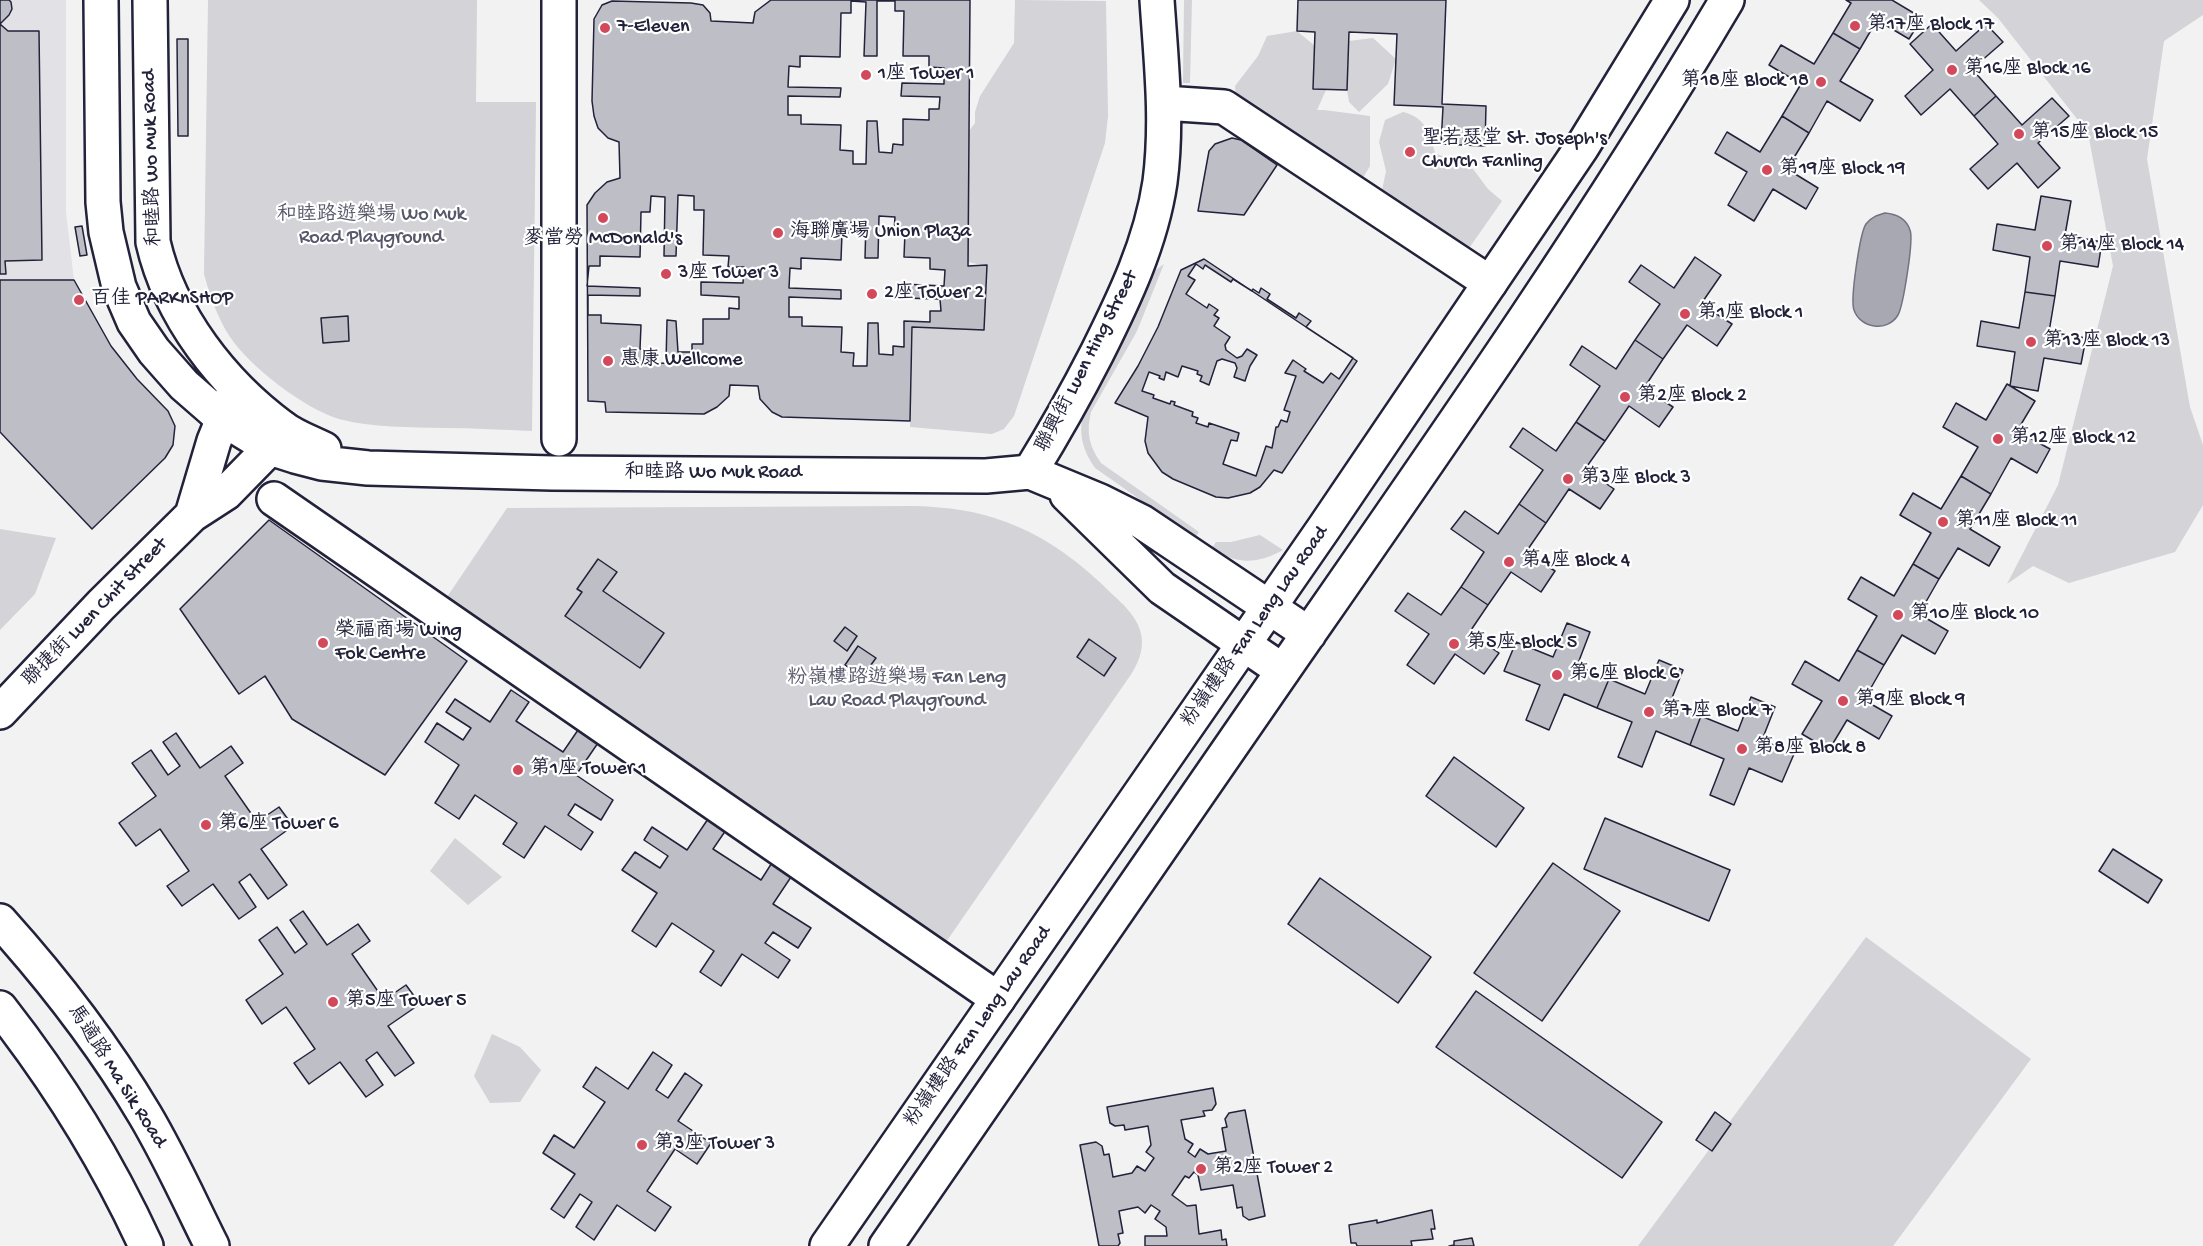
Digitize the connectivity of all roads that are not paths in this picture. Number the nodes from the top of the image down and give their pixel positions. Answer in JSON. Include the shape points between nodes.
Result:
{"nodes":[{"id":1,"x":101,"y":0,"type":"edge"},
{"id":2,"x":150,"y":0,"type":"edge"},
{"id":3,"x":559,"y":0,"type":"edge"},
{"id":4,"x":1157,"y":0,"type":"edge"},
{"id":5,"x":1672,"y":0,"type":"edge"},
{"id":6,"x":1727,"y":0,"type":"edge"},
{"id":7,"x":1164,"y":103,"type":"junction"},
{"id":8,"x":1490,"y":284,"type":"junction"},
{"id":9,"x":236,"y":386,"type":"junction"},
{"id":10,"x":222,"y":418,"type":"junction"},
{"id":11,"x":276,"y":438,"type":"junction"},
{"id":12,"x":559,"y":439,"type":"dead end"},
{"id":13,"x":1042,"y":478,"type":"junction"},
{"id":14,"x":274,"y":499,"type":"dead end"},
{"id":15,"x":192,"y":515,"type":"junction"},
{"id":16,"x":1269,"y":607,"type":"junction"},
{"id":17,"x":1309,"y":634,"type":"junction"},
{"id":18,"x":1244,"y":644,"type":"junction"},
{"id":19,"x":1283,"y":671,"type":"junction"},
{"id":20,"x":0,"y":712,"type":"edge"},
{"id":21,"x":0,"y":921,"type":"edge"},
{"id":22,"x":998,"y":999,"type":"junction"},
{"id":23,"x":0,"y":1008,"type":"edge"},
{"id":24,"x":146,"y":1246,"type":"edge"},
{"id":25,"x":212,"y":1246,"type":"edge"},
{"id":26,"x":827,"y":1246,"type":"edge"},
{"id":27,"x":885,"y":1246,"type":"edge"}],
"edges":[{"from":1,"to":10,"type":"street","name":"和睦路 Wo Muk Road","via":[[103,202],[119,287],[134,322],[154,351],[184,385]]},
{"from":2,"to":9,"type":"street","name":"和睦路 Wo Muk Road","via":[[153,242],[158,265],[185,324]]},
{"from":3,"to":12,"type":"street"},
{"from":4,"to":7,"type":"street","name":"聯興街 Luen Hing Street"},
{"from":5,"to":8,"type":"street","name":"粉嶺樓路 Fan Leng Lau Road","via":[[1582,147]]},
{"from":6,"to":17,"type":"street","via":[[1612,188]]},
{"from":7,"to":8,"type":"street","via":[[1224,107]]},
{"from":7,"to":13,"type":"street","name":"聯興街 Luen Hing Street","via":[[1160,184],[1136,272],[1060,424]]},
{"from":8,"to":16,"type":"street","name":"粉嶺樓路 Fan Leng Lau Road"},
{"from":9,"to":10,"type":"street","name":"聯捷街 Luen Chit Street"},
{"from":9,"to":11,"type":"street","name":"和睦路 Wo Muk Road"},
{"from":10,"to":11,"type":"street","name":"和睦路 Wo Muk Road"},
{"from":10,"to":15,"type":"street","name":"聯捷街 Luen Chit Street"},
{"from":11,"to":13,"type":"street","name":"和睦路 Wo Muk Road","via":[[368,468]]},
{"from":11,"to":15,"type":"street","name":"聯捷街 Luen Chit Street","via":[[226,493]]},
{"from":13,"to":16,"type":"street","name":"和睦路 Wo Muk Road","via":[[1142,522]]},
{"from":13,"to":18,"type":"street","via":[[1162,588]]},
{"from":14,"to":22,"type":"street"},
{"from":15,"to":20,"type":"street","name":"聯捷街 Luen Chit Street"},
{"from":16,"to":17,"type":"street","name":"和睦路 Wo Muk Road"},
{"from":16,"to":18,"type":"street","name":"粉嶺樓路 Fan Leng Lau Road"},
{"from":17,"to":19,"type":"street"},
{"from":18,"to":19,"type":"street"},
{"from":18,"to":22,"type":"street","name":"粉嶺樓路 Fan Leng Lau Road"},
{"from":19,"to":27,"type":"street"},
{"from":21,"to":25,"type":"street","name":"馬適路 Ma Sik Road","via":[[107,1056],[145,1116]]},
{"from":22,"to":26,"type":"street","name":"粉嶺樓路 Fan Leng Lau Road"},
{"from":23,"to":24,"type":"street","via":[[64,1096]]}]}
